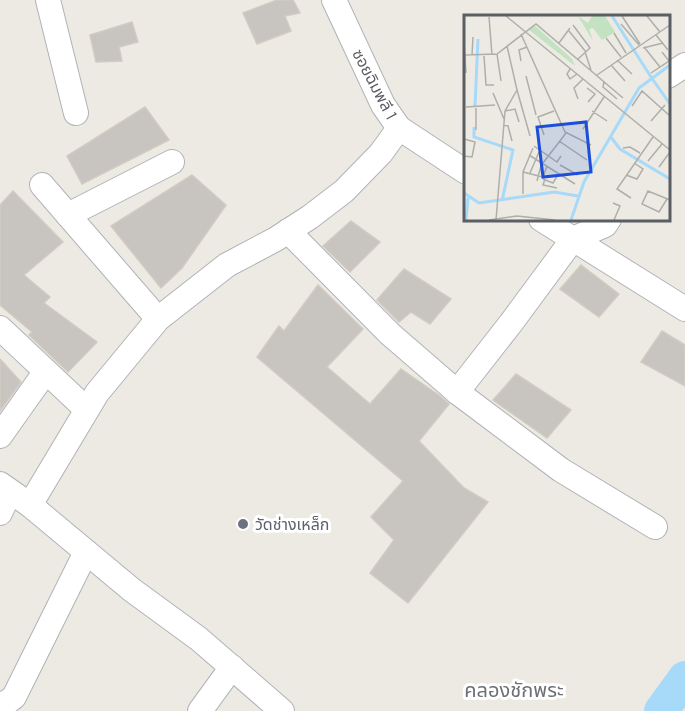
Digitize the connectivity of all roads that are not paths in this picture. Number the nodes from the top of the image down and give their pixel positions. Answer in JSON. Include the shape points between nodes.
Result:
{"nodes":[{"id":1,"x":48,"y":0,"type":"edge"},
{"id":2,"x":334,"y":0,"type":"edge"},
{"id":3,"x":685,"y":65,"type":"edge"},
{"id":4,"x":670,"y":75,"type":"edge"},
{"id":5,"x":76,"y":113,"type":"dead end"},
{"id":6,"x":399,"y":128,"type":"junction"},
{"id":7,"x":172,"y":162,"type":"dead end"},
{"id":8,"x":464,"y":170,"type":"edge"},
{"id":9,"x":42,"y":184,"type":"dead end"},
{"id":10,"x":68,"y":215,"type":"junction"},
{"id":11,"x":543,"y":220,"type":"edge"},
{"id":12,"x":608,"y":220,"type":"edge"},
{"id":13,"x":288,"y":231,"type":"junction"},
{"id":14,"x":573,"y":239,"type":"junction"},
{"id":15,"x":685,"y":309,"type":"edge"},
{"id":16,"x":158,"y":319,"type":"junction"},
{"id":17,"x":0,"y":328,"type":"edge"},
{"id":18,"x":39,"y":381,"type":"dead end"},
{"id":19,"x":457,"y":392,"type":"junction"},
{"id":20,"x":86,"y":409,"type":"junction"},
{"id":21,"x":0,"y":436,"type":"edge"},
{"id":22,"x":13,"y":493,"type":"edge"},
{"id":23,"x":0,"y":513,"type":"edge"},
{"id":24,"x":655,"y":527,"type":"dead end"},
{"id":25,"x":87,"y":552,"type":"junction"},
{"id":26,"x":232,"y":667,"type":"junction"},
{"id":27,"x":0,"y":704,"type":"edge"},
{"id":28,"x":200,"y":711,"type":"edge"},
{"id":29,"x":282,"y":711,"type":"edge"}],
"edges":[{"from":1,"to":5,"type":"street"},
{"from":2,"to":6,"type":"street","name":"ซอยฉิมพลี 1","via":[[383,105]]},
{"from":3,"to":4,"type":"street"},
{"from":6,"to":8,"type":"street","name":"ซอยฉิมพลี 1"},
{"from":6,"to":13,"type":"street","via":[[344,191]]},
{"from":7,"to":10,"type":"street"},
{"from":9,"to":10,"type":"street"},
{"from":10,"to":16,"type":"street"},
{"from":11,"to":14,"type":"street"},
{"from":12,"to":14,"type":"street"},
{"from":13,"to":16,"type":"street","via":[[226,265]]},
{"from":13,"to":19,"type":"street","via":[[390,334]]},
{"from":14,"to":15,"type":"street"},
{"from":14,"to":19,"type":"street"},
{"from":16,"to":20,"type":"street"},
{"from":17,"to":20,"type":"street"},
{"from":18,"to":21,"type":"street"},
{"from":19,"to":24,"type":"street","via":[[561,470]]},
{"from":20,"to":22,"type":"street"},
{"from":22,"to":23,"type":"street"},
{"from":22,"to":25,"type":"street"},
{"from":25,"to":26,"type":"street"},
{"from":25,"to":27,"type":"street","via":[[14,697]]},
{"from":26,"to":28,"type":"street"},
{"from":26,"to":29,"type":"street"}]}
